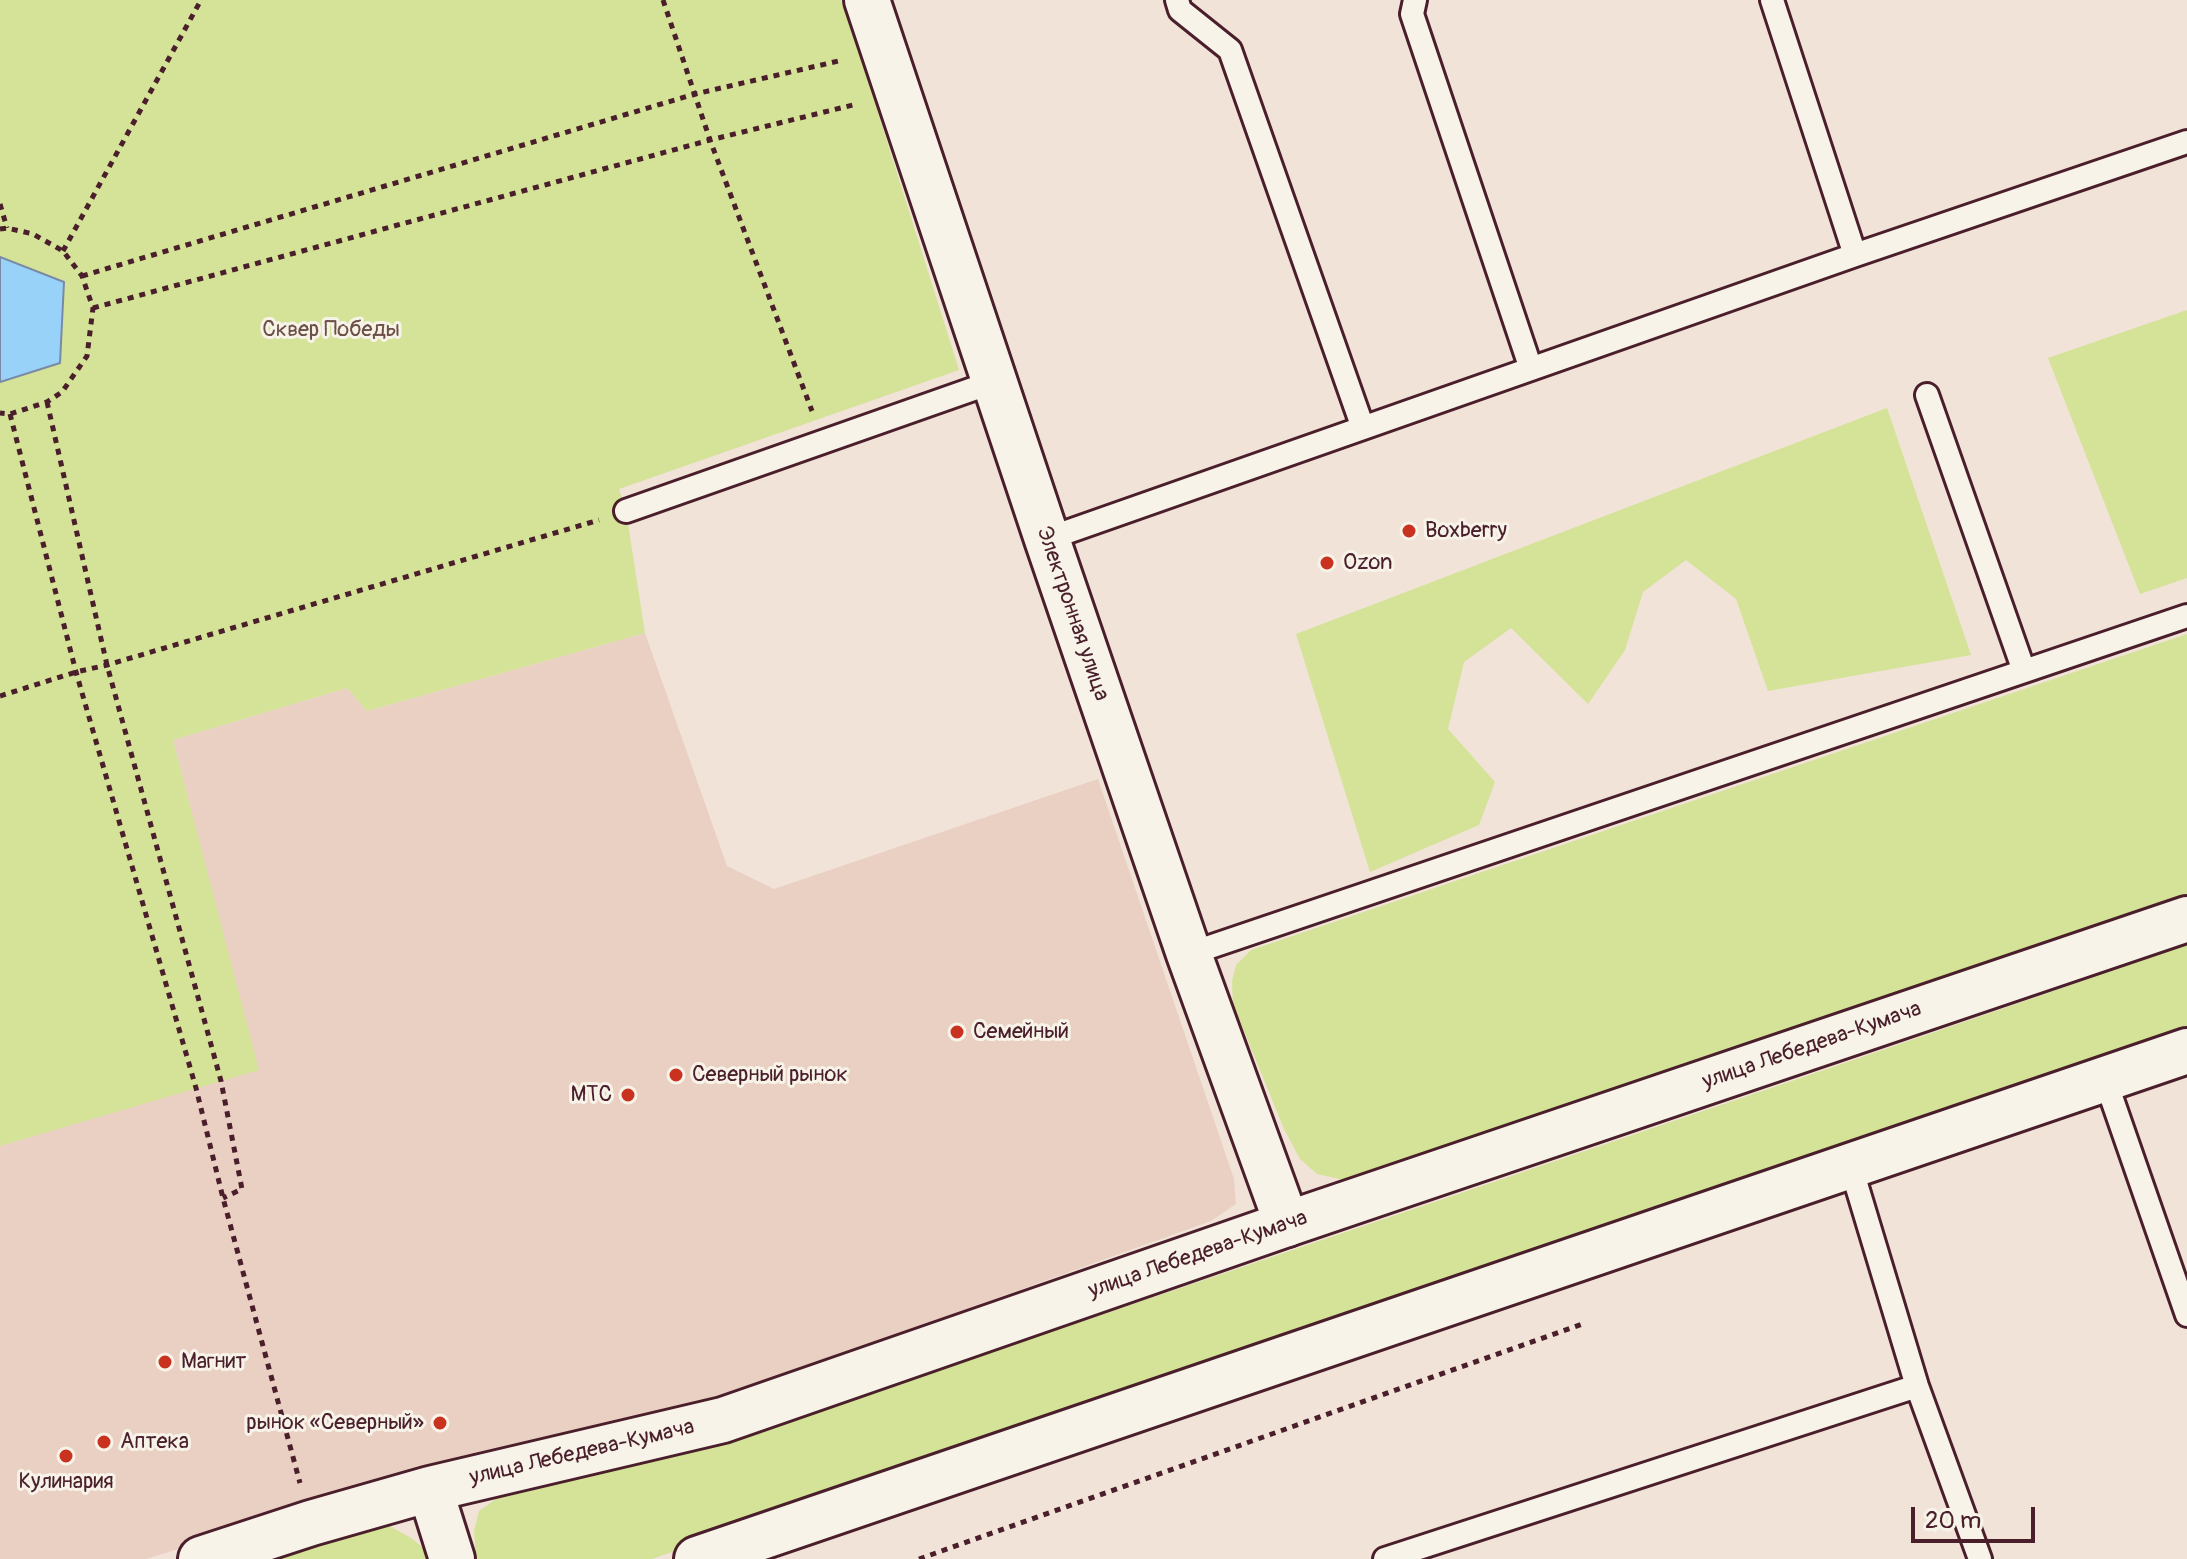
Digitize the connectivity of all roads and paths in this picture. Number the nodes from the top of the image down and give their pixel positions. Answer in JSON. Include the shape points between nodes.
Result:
{"nodes":[{"id":1,"x":201,"y":0,"type":"edge"},
{"id":2,"x":663,"y":0,"type":"edge"},
{"id":3,"x":867,"y":0,"type":"edge"},
{"id":4,"x":1177,"y":0,"type":"edge"},
{"id":5,"x":1415,"y":0,"type":"edge"},
{"id":6,"x":1772,"y":0,"type":"edge"},
{"id":7,"x":883,"y":47,"type":"junction"},
{"id":8,"x":897,"y":90,"type":"junction"},
{"id":9,"x":695,"y":94,"type":"junction"},
{"id":10,"x":710,"y":140,"type":"junction"},
{"id":11,"x":2187,"y":142,"type":"edge"},
{"id":12,"x":0,"y":204,"type":"edge"},
{"id":13,"x":4,"y":229,"type":"edge"},
{"id":14,"x":63,"y":251,"type":"junction"},
{"id":15,"x":1855,"y":255,"type":"junction"},
{"id":16,"x":82,"y":276,"type":"junction"},
{"id":17,"x":93,"y":308,"type":"junction"},
{"id":18,"x":1531,"y":369,"type":"junction"},
{"id":19,"x":993,"y":382,"type":"junction"},
{"id":20,"x":1927,"y":395,"type":"dead end"},
{"id":21,"x":47,"y":402,"type":"junction"},
{"id":22,"x":0,"y":413,"type":"edge"},
{"id":23,"x":10,"y":414,"type":"junction"},
{"id":24,"x":815,"y":420,"type":"dead end"},
{"id":25,"x":1363,"y":428,"type":"junction"},
{"id":26,"x":626,"y":511,"type":"joint"},
{"id":27,"x":1047,"y":539,"type":"junction"},
{"id":28,"x":2187,"y":616,"type":"edge"},
{"id":29,"x":107,"y":665,"type":"junction"},
{"id":30,"x":2024,"y":671,"type":"junction"},
{"id":31,"x":76,"y":672,"type":"junction"},
{"id":32,"x":0,"y":696,"type":"edge"},
{"id":33,"x":2187,"y":919,"type":"edge"},
{"id":34,"x":1189,"y":954,"type":"junction"},
{"id":35,"x":2187,"y":1051,"type":"edge"},
{"id":36,"x":2105,"y":1079,"type":"junction"},
{"id":37,"x":1851,"y":1167,"type":"junction"},
{"id":38,"x":223,"y":1198,"type":"junction"},
{"id":39,"x":1287,"y":1224,"type":"junction"},
{"id":40,"x":2187,"y":1315,"type":"edge"},
{"id":41,"x":1585,"y":1323,"type":"dead end"},
{"id":42,"x":1917,"y":1386,"type":"junction"},
{"id":43,"x":430,"y":1489,"type":"junction"},
{"id":44,"x":311,"y":1523,"type":"junction"},
{"id":45,"x":706,"y":1557,"type":"edge"},
{"id":46,"x":201,"y":1559,"type":"edge"},
{"id":47,"x":452,"y":1559,"type":"edge"},
{"id":48,"x":919,"y":1559,"type":"edge"},
{"id":49,"x":1385,"y":1559,"type":"edge"},
{"id":50,"x":1980,"y":1559,"type":"edge"}],
"edges":[{"from":1,"to":14,"type":"path"},
{"from":2,"to":9,"type":"path"},
{"from":3,"to":7,"type":"street","name":"Электронная улица"},
{"from":4,"to":25,"type":"lane","via":[[1180,10],[1230,50]]},
{"from":5,"to":18,"type":"lane","via":[[1412,14]]},
{"from":6,"to":15,"type":"lane"},
{"from":7,"to":8,"type":"street","name":"Электронная улица"},
{"from":7,"to":9,"type":"path"},
{"from":8,"to":10,"type":"path"},
{"from":8,"to":19,"type":"street","name":"Электронная улица"},
{"from":9,"to":10,"type":"path"},
{"from":9,"to":16,"type":"path"},
{"from":10,"to":17,"type":"path"},
{"from":10,"to":24,"type":"path"},
{"from":11,"to":15,"type":"lane"},
{"from":12,"to":13,"type":"path"},
{"from":13,"to":14,"type":"path","via":[[33,234]]},
{"from":14,"to":16,"type":"path"},
{"from":15,"to":18,"type":"lane"},
{"from":16,"to":17,"type":"path"},
{"from":17,"to":21,"type":"path","via":[[87,356],[62,392]]},
{"from":18,"to":25,"type":"lane"},
{"from":19,"to":26,"type":"lane"},
{"from":19,"to":27,"type":"street","name":"Электронная улица"},
{"from":20,"to":30,"type":"lane"},
{"from":21,"to":23,"type":"path"},
{"from":21,"to":29,"type":"path"},
{"from":22,"to":23,"type":"path"},
{"from":23,"to":31,"type":"path"},
{"from":25,"to":27,"type":"lane"},
{"from":26,"to":29,"type":"path"},
{"from":27,"to":34,"type":"street","name":"Электронная улица"},
{"from":28,"to":30,"type":"lane"},
{"from":29,"to":31,"type":"path"},
{"from":29,"to":38,"type":"path","via":[[221,1081],[242,1189]]},
{"from":30,"to":34,"type":"lane"},
{"from":31,"to":32,"type":"path"},
{"from":31,"to":38,"type":"path"},
{"from":33,"to":39,"type":"street","name":"улица Лебедева-Кумача"},
{"from":34,"to":39,"type":"street","name":"Электронная улица"},
{"from":35,"to":36,"type":"street"},
{"from":36,"to":37,"type":"street"},
{"from":36,"to":40,"type":"lane"},
{"from":37,"to":42,"type":"lane"},
{"from":37,"to":45,"type":"street"},
{"from":38,"to":44,"type":"path"},
{"from":39,"to":43,"type":"street","name":"улица Лебедева-Кумача","via":[[723,1420]]},
{"from":41,"to":48,"type":"path"},
{"from":42,"to":49,"type":"lane"},
{"from":42,"to":50,"type":"lane"},
{"from":43,"to":44,"type":"street","name":"улица Лебедева-Кумача"},
{"from":43,"to":47,"type":"street"},
{"from":44,"to":46,"type":"street","name":"улица Лебедева-Кумача"}]}
